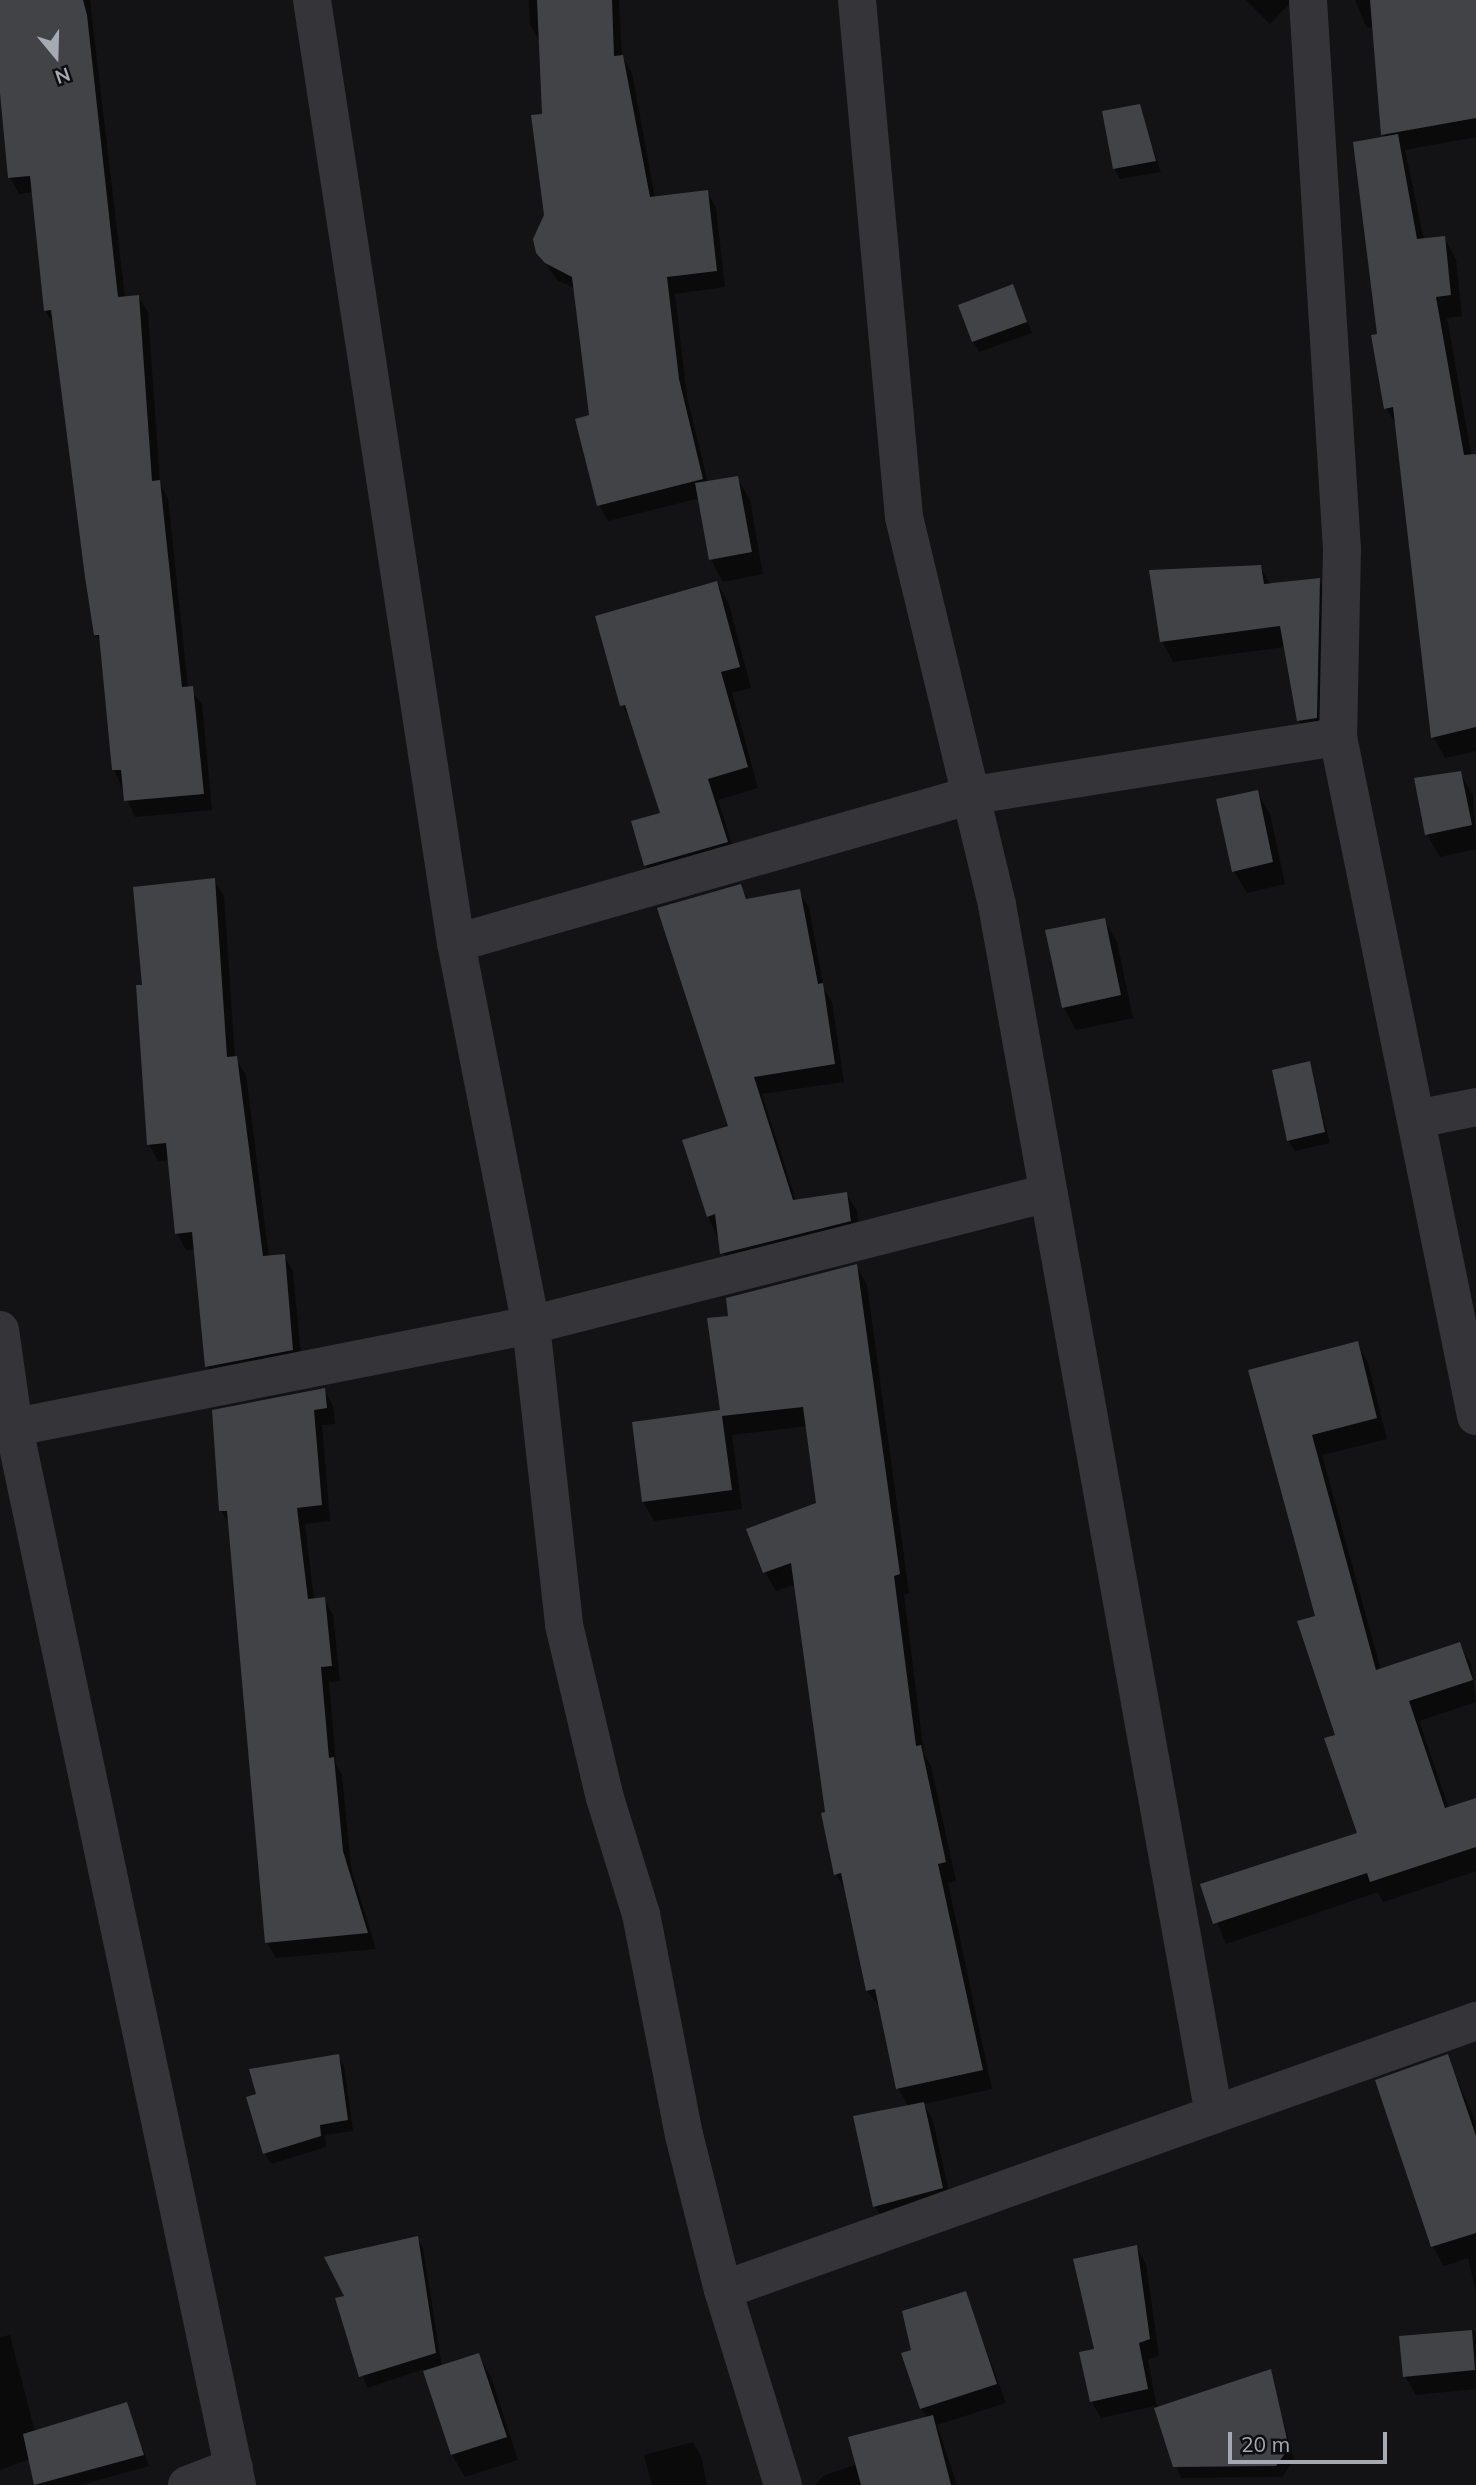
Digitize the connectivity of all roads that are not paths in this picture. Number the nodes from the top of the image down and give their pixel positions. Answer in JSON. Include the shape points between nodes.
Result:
{"nodes":[{"id":1,"x":312,"y":0,"type":"edge"},
{"id":2,"x":856,"y":0,"type":"edge"},
{"id":3,"x":1308,"y":0,"type":"edge"},
{"id":4,"x":1338,"y":737,"type":"junction"},
{"id":5,"x":968,"y":796,"type":"junction"},
{"id":6,"x":456,"y":943,"type":"junction"},
{"id":7,"x":1476,"y":1107,"type":"edge"},
{"id":8,"x":1416,"y":1119,"type":"junction"},
{"id":9,"x":1048,"y":1193,"type":"junction"},
{"id":10,"x":531,"y":1325,"type":"junction"},
{"id":11,"x":0,"y":1330,"type":"edge"},
{"id":12,"x":1476,"y":1416,"type":"edge"},
{"id":13,"x":7,"y":1429,"type":"edge"},
{"id":14,"x":1476,"y":2021,"type":"edge"},
{"id":15,"x":1214,"y":2115,"type":"junction"},
{"id":16,"x":723,"y":2290,"type":"junction"},
{"id":17,"x":236,"y":2476,"type":"edge"},
{"id":18,"x":187,"y":2485,"type":"edge"},
{"id":19,"x":783,"y":2485,"type":"edge"}],
"edges":[{"from":1,"to":6,"type":"street"},
{"from":2,"to":5,"type":"street","via":[[904,517]]},
{"from":3,"to":4,"type":"street","via":[[1342,549]]},
{"from":4,"to":5,"type":"street"},
{"from":4,"to":8,"type":"street"},
{"from":5,"to":6,"type":"street"},
{"from":5,"to":9,"type":"street","via":[[997,905]]},
{"from":6,"to":10,"type":"street"},
{"from":7,"to":8,"type":"street"},
{"from":8,"to":12,"type":"street"},
{"from":9,"to":10,"type":"street"},
{"from":9,"to":15,"type":"street"},
{"from":10,"to":13,"type":"street"},
{"from":10,"to":16,"type":"street","via":[[564,1625],[605,1798],[641,1914],[684,2135]]},
{"from":11,"to":13,"type":"street"},
{"from":13,"to":17,"type":"street"},
{"from":14,"to":15,"type":"street"},
{"from":15,"to":16,"type":"street"},
{"from":16,"to":19,"type":"street"},
{"from":17,"to":18,"type":"street"}]}
